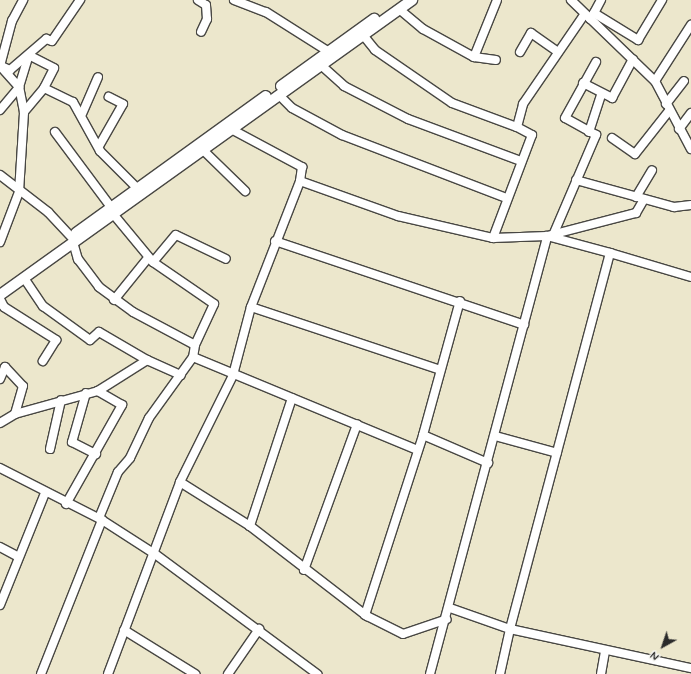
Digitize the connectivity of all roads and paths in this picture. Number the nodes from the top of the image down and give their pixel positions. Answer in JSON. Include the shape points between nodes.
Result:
{"nodes":[{"id":1,"x":23,"y":0,"type":"edge"},
{"id":2,"x":80,"y":0,"type":"edge"},
{"id":3,"x":198,"y":0,"type":"edge"},
{"id":4,"x":234,"y":0,"type":"edge"},
{"id":5,"x":412,"y":0,"type":"edge"},
{"id":6,"x":497,"y":0,"type":"edge"},
{"id":7,"x":571,"y":0,"type":"edge"},
{"id":8,"x":601,"y":0,"type":"edge"},
{"id":9,"x":662,"y":0,"type":"edge"},
{"id":10,"x":401,"y":4,"type":"edge"},
{"id":11,"x":589,"y":16,"type":"junction"},
{"id":12,"x":691,"y":27,"type":"edge"},
{"id":13,"x":201,"y":32,"type":"dead end"},
{"id":14,"x":363,"y":35,"type":"junction"},
{"id":15,"x":328,"y":52,"type":"junction"},
{"id":16,"x":520,"y":52,"type":"dead end"},
{"id":17,"x":558,"y":52,"type":"junction"},
{"id":18,"x":1,"y":53,"type":"edge"},
{"id":19,"x":29,"y":57,"type":"junction"},
{"id":20,"x":474,"y":58,"type":"junction"},
{"id":21,"x":633,"y":59,"type":"junction"},
{"id":22,"x":496,"y":60,"type":"dead end"},
{"id":23,"x":596,"y":62,"type":"dead end"},
{"id":24,"x":0,"y":66,"type":"edge"},
{"id":25,"x":322,"y":66,"type":"junction"},
{"id":26,"x":98,"y":77,"type":"dead end"},
{"id":27,"x":684,"y":80,"type":"dead end"},
{"id":28,"x":655,"y":81,"type":"junction"},
{"id":29,"x":584,"y":83,"type":"junction"},
{"id":30,"x":19,"y":87,"type":"junction"},
{"id":31,"x":44,"y":88,"type":"junction"},
{"id":32,"x":601,"y":94,"type":"junction"},
{"id":33,"x":279,"y":95,"type":"junction"},
{"id":34,"x":109,"y":97,"type":"dead end"},
{"id":35,"x":668,"y":107,"type":"junction"},
{"id":36,"x":0,"y":110,"type":"edge"},
{"id":37,"x":24,"y":112,"type":"junction"},
{"id":38,"x":691,"y":113,"type":"edge"},
{"id":39,"x":82,"y":114,"type":"junction"},
{"id":40,"x":517,"y":127,"type":"junction"},
{"id":41,"x":231,"y":129,"type":"junction"},
{"id":42,"x":679,"y":129,"type":"junction"},
{"id":43,"x":55,"y":132,"type":"dead end"},
{"id":44,"x":589,"y":132,"type":"junction"},
{"id":45,"x":612,"y":138,"type":"dead end"},
{"id":46,"x":99,"y":146,"type":"junction"},
{"id":47,"x":691,"y":149,"type":"edge"},
{"id":48,"x":203,"y":150,"type":"junction"},
{"id":49,"x":521,"y":161,"type":"junction"},
{"id":50,"x":652,"y":170,"type":"dead end"},
{"id":51,"x":0,"y":175,"type":"edge"},
{"id":52,"x":160,"y":176,"type":"junction"},
{"id":53,"x":576,"y":180,"type":"junction"},
{"id":54,"x":300,"y":181,"type":"junction"},
{"id":55,"x":18,"y":186,"type":"junction"},
{"id":56,"x":137,"y":188,"type":"junction"},
{"id":57,"x":245,"y":191,"type":"dead end"},
{"id":58,"x":506,"y":198,"type":"junction"},
{"id":59,"x":640,"y":198,"type":"junction"},
{"id":60,"x":691,"y":205,"type":"edge"},
{"id":61,"x":113,"y":211,"type":"junction"},
{"id":62,"x":551,"y":235,"type":"junction"},
{"id":63,"x":493,"y":238,"type":"junction"},
{"id":64,"x":72,"y":240,"type":"junction"},
{"id":65,"x":275,"y":241,"type":"junction"},
{"id":66,"x":0,"y":242,"type":"edge"},
{"id":67,"x":610,"y":253,"type":"junction"},
{"id":68,"x":226,"y":258,"type":"dead end"},
{"id":69,"x":151,"y":260,"type":"junction"},
{"id":70,"x":691,"y":277,"type":"edge"},
{"id":71,"x":24,"y":278,"type":"junction"},
{"id":72,"x":0,"y":286,"type":"edge"},
{"id":73,"x":0,"y":295,"type":"edge"},
{"id":74,"x":0,"y":299,"type":"edge"},
{"id":75,"x":114,"y":300,"type":"junction"},
{"id":76,"x":460,"y":301,"type":"junction"},
{"id":77,"x":251,"y":307,"type":"junction"},
{"id":78,"x":524,"y":325,"type":"junction"},
{"id":79,"x":195,"y":344,"type":"junction"},
{"id":80,"x":193,"y":358,"type":"junction"},
{"id":81,"x":147,"y":360,"type":"junction"},
{"id":82,"x":43,"y":361,"type":"dead end"},
{"id":83,"x":440,"y":370,"type":"junction"},
{"id":84,"x":181,"y":375,"type":"junction"},
{"id":85,"x":233,"y":375,"type":"junction"},
{"id":86,"x":0,"y":379,"type":"edge"},
{"id":87,"x":98,"y":391,"type":"junction"},
{"id":88,"x":86,"y":393,"type":"junction"},
{"id":89,"x":292,"y":398,"type":"junction"},
{"id":90,"x":61,"y":400,"type":"junction"},
{"id":91,"x":15,"y":414,"type":"junction"},
{"id":92,"x":0,"y":423,"type":"edge"},
{"id":93,"x":357,"y":424,"type":"junction"},
{"id":94,"x":423,"y":435,"type":"junction"},
{"id":95,"x":495,"y":436,"type":"junction"},
{"id":96,"x":50,"y":450,"type":"dead end"},
{"id":97,"x":418,"y":450,"type":"junction"},
{"id":98,"x":557,"y":453,"type":"junction"},
{"id":99,"x":96,"y":454,"type":"junction"},
{"id":100,"x":488,"y":463,"type":"junction"},
{"id":101,"x":0,"y":468,"type":"edge"},
{"id":102,"x":180,"y":482,"type":"junction"},
{"id":103,"x":45,"y":493,"type":"junction"},
{"id":104,"x":66,"y":504,"type":"junction"},
{"id":105,"x":101,"y":519,"type":"junction"},
{"id":106,"x":250,"y":526,"type":"junction"},
{"id":107,"x":0,"y":547,"type":"edge"},
{"id":108,"x":155,"y":554,"type":"junction"},
{"id":109,"x":19,"y":557,"type":"junction"},
{"id":110,"x":304,"y":570,"type":"junction"},
{"id":111,"x":0,"y":605,"type":"edge"},
{"id":112,"x":450,"y":608,"type":"junction"},
{"id":113,"x":365,"y":615,"type":"junction"},
{"id":114,"x":447,"y":619,"type":"junction"},
{"id":115,"x":259,"y":629,"type":"junction"},
{"id":116,"x":510,"y":629,"type":"junction"},
{"id":117,"x":124,"y":630,"type":"junction"},
{"id":118,"x":605,"y":651,"type":"junction"},
{"id":119,"x":677,"y":665,"type":"junction"},
{"id":120,"x":691,"y":668,"type":"edge"},
{"id":121,"x":41,"y":674,"type":"edge"},
{"id":122,"x":108,"y":674,"type":"edge"},
{"id":123,"x":195,"y":674,"type":"edge"},
{"id":124,"x":228,"y":674,"type":"edge"},
{"id":125,"x":317,"y":674,"type":"edge"},
{"id":126,"x":430,"y":674,"type":"edge"},
{"id":127,"x":500,"y":674,"type":"edge"},
{"id":128,"x":601,"y":674,"type":"edge"},
{"id":129,"x":675,"y":674,"type":"edge"}],
"edges":[{"from":1,"to":18,"type":"street","via":[[12,21]]},
{"from":2,"to":19,"type":"street","via":[[52,41],[46,39]]},
{"from":3,"to":13,"type":"street","via":[[206,5],[207,19]]},
{"from":4,"to":15,"type":"street","via":[[266,12]]},
{"from":5,"to":10,"type":"main road"},
{"from":6,"to":20,"type":"street"},
{"from":7,"to":11,"type":"street"},
{"from":8,"to":11,"type":"street"},
{"from":9,"to":11,"type":"street","via":[[638,40]]},
{"from":10,"to":14,"type":"main road"},
{"from":10,"to":15,"type":"main road"},
{"from":10,"to":20,"type":"street","via":[[423,29]]},
{"from":11,"to":17,"type":"street"},
{"from":11,"to":21,"type":"street"},
{"from":12,"to":28,"type":"street"},
{"from":14,"to":25,"type":"main road"},
{"from":14,"to":40,"type":"street","via":[[375,50],[452,103]]},
{"from":15,"to":52,"type":"main road"},
{"from":16,"to":17,"type":"street","via":[[531,33]]},
{"from":17,"to":40,"type":"street","via":[[523,104]]},
{"from":18,"to":24,"type":"street"},
{"from":19,"to":24,"type":"street","via":[[10,70]]},
{"from":19,"to":30,"type":"street"},
{"from":19,"to":31,"type":"street","via":[[54,68]]},
{"from":20,"to":22,"type":"street"},
{"from":21,"to":28,"type":"street"},
{"from":21,"to":32,"type":"street","via":[[612,98]]},
{"from":23,"to":29,"type":"street"},
{"from":24,"to":30,"type":"street"},
{"from":25,"to":33,"type":"main road"},
{"from":25,"to":49,"type":"street","via":[[344,86],[408,119]]},
{"from":26,"to":39,"type":"street"},
{"from":27,"to":35,"type":"street"},
{"from":28,"to":35,"type":"street"},
{"from":29,"to":32,"type":"street"},
{"from":29,"to":44,"type":"street","via":[[565,118]]},
{"from":30,"to":36,"type":"street"},
{"from":30,"to":37,"type":"street"},
{"from":31,"to":37,"type":"street"},
{"from":31,"to":39,"type":"street","via":[[73,102]]},
{"from":32,"to":44,"type":"street"},
{"from":33,"to":41,"type":"main road"},
{"from":33,"to":58,"type":"street","via":[[292,108],[342,135]]},
{"from":34,"to":46,"type":"street","via":[[123,104]]},
{"from":35,"to":42,"type":"street"},
{"from":35,"to":45,"type":"street","via":[[635,154]]},
{"from":37,"to":55,"type":"street"},
{"from":38,"to":42,"type":"street"},
{"from":39,"to":46,"type":"street"},
{"from":40,"to":49,"type":"street","via":[[532,135]]},
{"from":41,"to":48,"type":"main road"},
{"from":41,"to":54,"type":"street","via":[[302,166]]},
{"from":42,"to":47,"type":"street"},
{"from":43,"to":61,"type":"street"},
{"from":44,"to":53,"type":"street","via":[[596,135]]},
{"from":46,"to":56,"type":"street"},
{"from":48,"to":52,"type":"main road"},
{"from":48,"to":57,"type":"street"},
{"from":49,"to":58,"type":"street"},
{"from":50,"to":59,"type":"street"},
{"from":51,"to":55,"type":"street"},
{"from":52,"to":56,"type":"main road"},
{"from":52,"to":61,"type":"main road"},
{"from":53,"to":59,"type":"street"},
{"from":53,"to":62,"type":"street"},
{"from":54,"to":63,"type":"street","via":[[398,216]]},
{"from":54,"to":65,"type":"street"},
{"from":55,"to":64,"type":"street"},
{"from":55,"to":66,"type":"street"},
{"from":56,"to":61,"type":"main road"},
{"from":58,"to":63,"type":"street"},
{"from":59,"to":60,"type":"street","via":[[674,207]]},
{"from":59,"to":62,"type":"street","via":[[636,213]]},
{"from":61,"to":64,"type":"main road"},
{"from":61,"to":69,"type":"street"},
{"from":62,"to":63,"type":"street"},
{"from":62,"to":67,"type":"street"},
{"from":62,"to":78,"type":"street"},
{"from":64,"to":71,"type":"main road"},
{"from":64,"to":72,"type":"main road"},
{"from":64,"to":75,"type":"street","via":[[78,259]]},
{"from":65,"to":76,"type":"street"},
{"from":65,"to":77,"type":"street"},
{"from":67,"to":70,"type":"street"},
{"from":67,"to":98,"type":"street"},
{"from":68,"to":69,"type":"street","via":[[176,235]]},
{"from":69,"to":75,"type":"street"},
{"from":69,"to":79,"type":"street","via":[[214,304]]},
{"from":71,"to":73,"type":"main road"},
{"from":71,"to":81,"type":"street","via":[[43,306],[90,340],[99,332]]},
{"from":74,"to":82,"type":"street","via":[[4,307],[56,340]]},
{"from":75,"to":79,"type":"street"},
{"from":76,"to":78,"type":"street"},
{"from":76,"to":83,"type":"street"},
{"from":77,"to":83,"type":"street"},
{"from":77,"to":85,"type":"street"},
{"from":78,"to":95,"type":"street"},
{"from":79,"to":80,"type":"street"},
{"from":80,"to":84,"type":"street"},
{"from":80,"to":85,"type":"street"},
{"from":81,"to":84,"type":"street"},
{"from":81,"to":87,"type":"street"},
{"from":83,"to":94,"type":"street"},
{"from":84,"to":105,"type":"street","via":[[149,418],[130,458],[118,472]]},
{"from":85,"to":89,"type":"street"},
{"from":85,"to":102,"type":"street"},
{"from":86,"to":91,"type":"street","via":[[4,367],[23,386]]},
{"from":87,"to":88,"type":"street"},
{"from":87,"to":99,"type":"street","via":[[122,405]]},
{"from":88,"to":90,"type":"street"},
{"from":88,"to":99,"type":"street","via":[[72,442]]},
{"from":89,"to":93,"type":"street"},
{"from":89,"to":106,"type":"street"},
{"from":90,"to":91,"type":"street"},
{"from":90,"to":96,"type":"street"},
{"from":91,"to":92,"type":"street"},
{"from":93,"to":97,"type":"street"},
{"from":93,"to":110,"type":"street"},
{"from":94,"to":97,"type":"street"},
{"from":94,"to":100,"type":"street"},
{"from":95,"to":98,"type":"street"},
{"from":95,"to":100,"type":"street"},
{"from":97,"to":113,"type":"street"},
{"from":98,"to":116,"type":"street"},
{"from":99,"to":104,"type":"street"},
{"from":100,"to":112,"type":"street"},
{"from":101,"to":103,"type":"street"},
{"from":102,"to":106,"type":"street"},
{"from":102,"to":108,"type":"street"},
{"from":103,"to":104,"type":"street"},
{"from":103,"to":109,"type":"street"},
{"from":104,"to":105,"type":"street"},
{"from":105,"to":108,"type":"street"},
{"from":105,"to":121,"type":"street"},
{"from":106,"to":110,"type":"street"},
{"from":107,"to":109,"type":"street"},
{"from":108,"to":115,"type":"street"},
{"from":108,"to":117,"type":"street"},
{"from":109,"to":111,"type":"street"},
{"from":110,"to":113,"type":"street"},
{"from":112,"to":114,"type":"street"},
{"from":112,"to":116,"type":"street"},
{"from":113,"to":114,"type":"street","via":[[403,634]]},
{"from":114,"to":126,"type":"street"},
{"from":115,"to":124,"type":"street"},
{"from":115,"to":125,"type":"street"},
{"from":116,"to":118,"type":"street"},
{"from":116,"to":127,"type":"street"},
{"from":117,"to":122,"type":"street"},
{"from":117,"to":123,"type":"street"},
{"from":118,"to":119,"type":"street"},
{"from":118,"to":128,"type":"street"},
{"from":119,"to":120,"type":"street"},
{"from":119,"to":129,"type":"street"}]}
